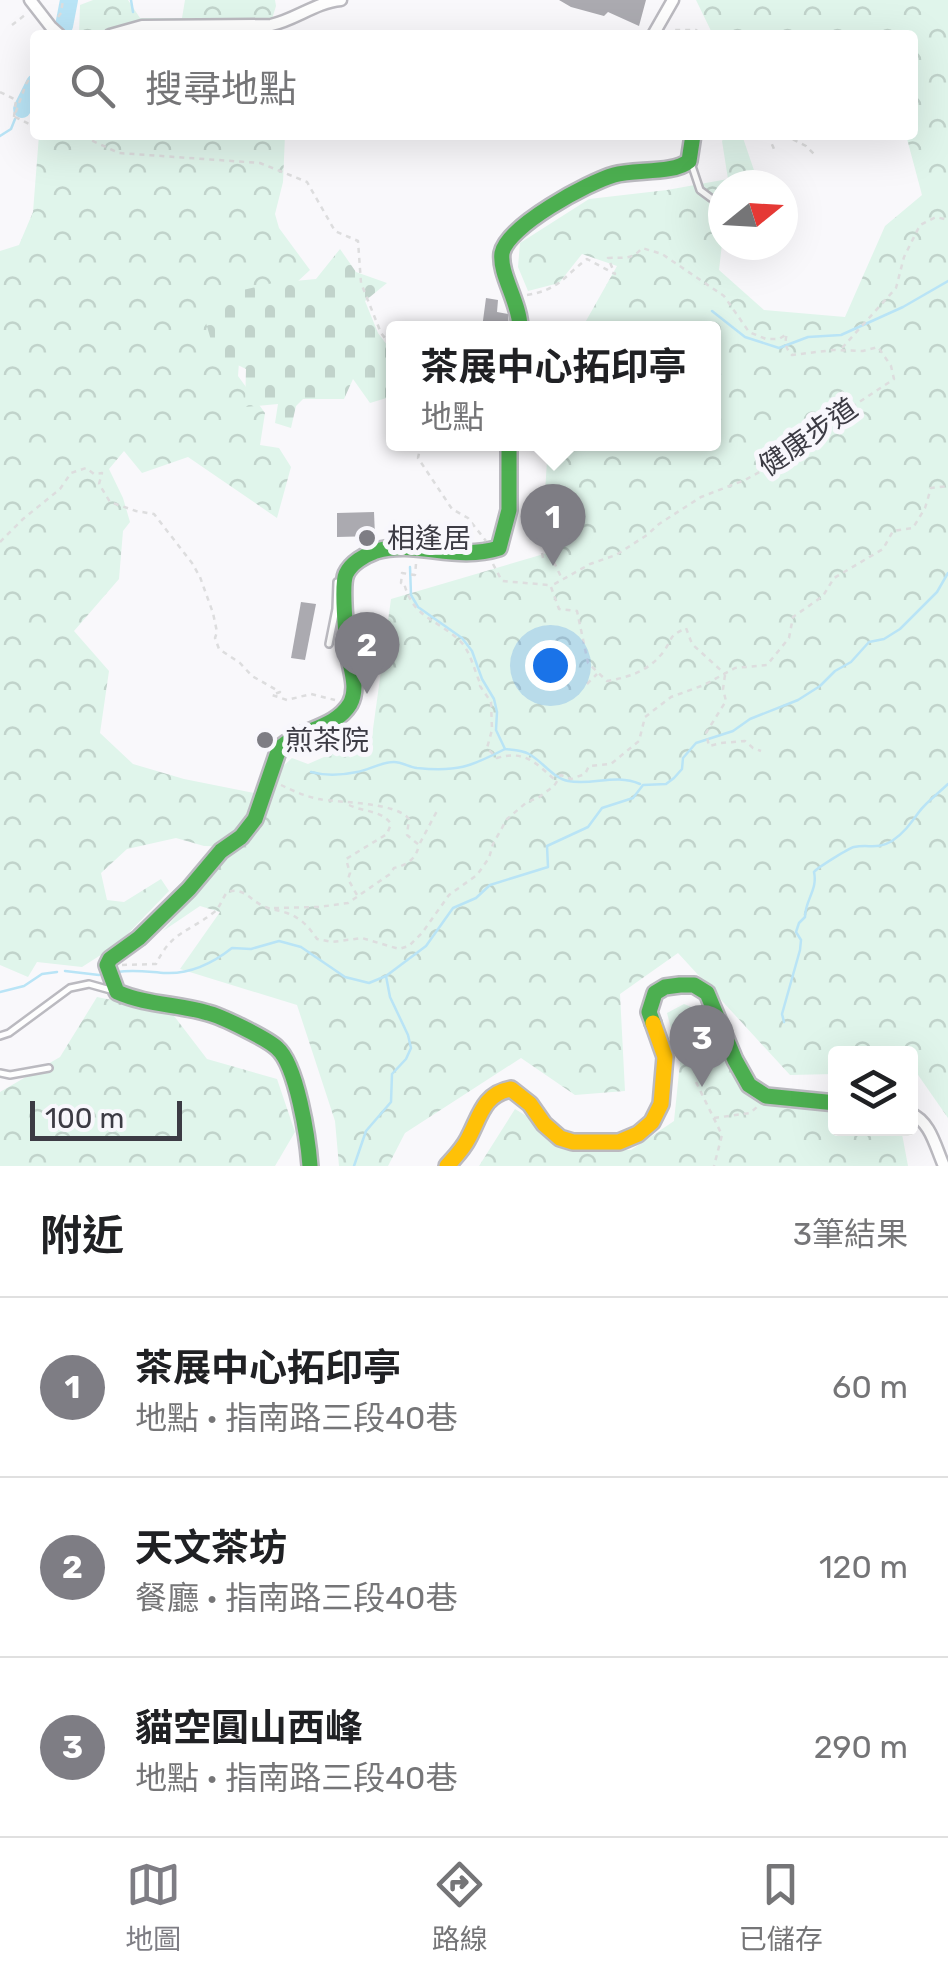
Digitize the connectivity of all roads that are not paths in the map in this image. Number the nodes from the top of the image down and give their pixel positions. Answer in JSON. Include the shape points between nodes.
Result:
{"nodes":[{"id":1,"x":30,"y":0,"type":"edge"},
{"id":2,"x":341,"y":0,"type":"edge"},
{"id":3,"x":674,"y":0,"type":"edge"},
{"id":4,"x":54,"y":30,"type":"edge"},
{"id":5,"x":128,"y":30,"type":"edge"},
{"id":6,"x":656,"y":30,"type":"edge"},
{"id":7,"x":692,"y":140,"type":"edge"},
{"id":8,"x":689,"y":160,"type":"junction"},
{"id":9,"x":708,"y":196,"type":"edge"},
{"id":10,"x":521,"y":321,"type":"edge"},
{"id":11,"x":509,"y":451,"type":"edge"},
{"id":12,"x":345,"y":574,"type":"junction"},
{"id":13,"x":329,"y":644,"type":"dead end"},
{"id":14,"x":117,"y":992,"type":"junction"},
{"id":15,"x":0,"y":1036,"type":"edge"},
{"id":16,"x":50,"y":1068,"type":"dead end"},
{"id":17,"x":0,"y":1073,"type":"edge"},
{"id":18,"x":828,"y":1102,"type":"edge"},
{"id":19,"x":918,"y":1115,"type":"edge"},
{"id":20,"x":310,"y":1166,"type":"edge"},
{"id":21,"x":447,"y":1166,"type":"edge"},
{"id":22,"x":944,"y":1166,"type":"edge"}],
"edges":[{"from":1,"to":4,"type":"street"},
{"from":2,"to":5,"type":"street","via":[[270,25]]},
{"from":3,"to":6,"type":"street"},
{"from":7,"to":8,"type":"street"},
{"from":8,"to":9,"type":"lane"},
{"from":8,"to":10,"type":"street","via":[[682,167],[611,175],[515,232],[501,252]]},
{"from":11,"to":12,"type":"street","via":[[510,503],[499,548],[374,551]]},
{"from":12,"to":13,"type":"lane","via":[[337,578]]},
{"from":12,"to":14,"type":"street","via":[[351,702],[328,724],[279,749],[256,819],[110,960],[108,975]]},
{"from":14,"to":15,"type":"lane","via":[[89,984],[70,988]]},
{"from":14,"to":20,"type":"street","via":[[210,1013],[276,1046],[287,1060]]},
{"from":16,"to":17,"type":"lane"},
{"from":18,"to":21,"type":"street","via":[[766,1096],[749,1085],[707,993],[694,986],[665,987],[655,993],[649,1012],[664,1057],[661,1104],[638,1134],[619,1142],[560,1138],[530,1104],[503,1089],[488,1098]]},
{"from":19,"to":22,"type":"street"}]}
